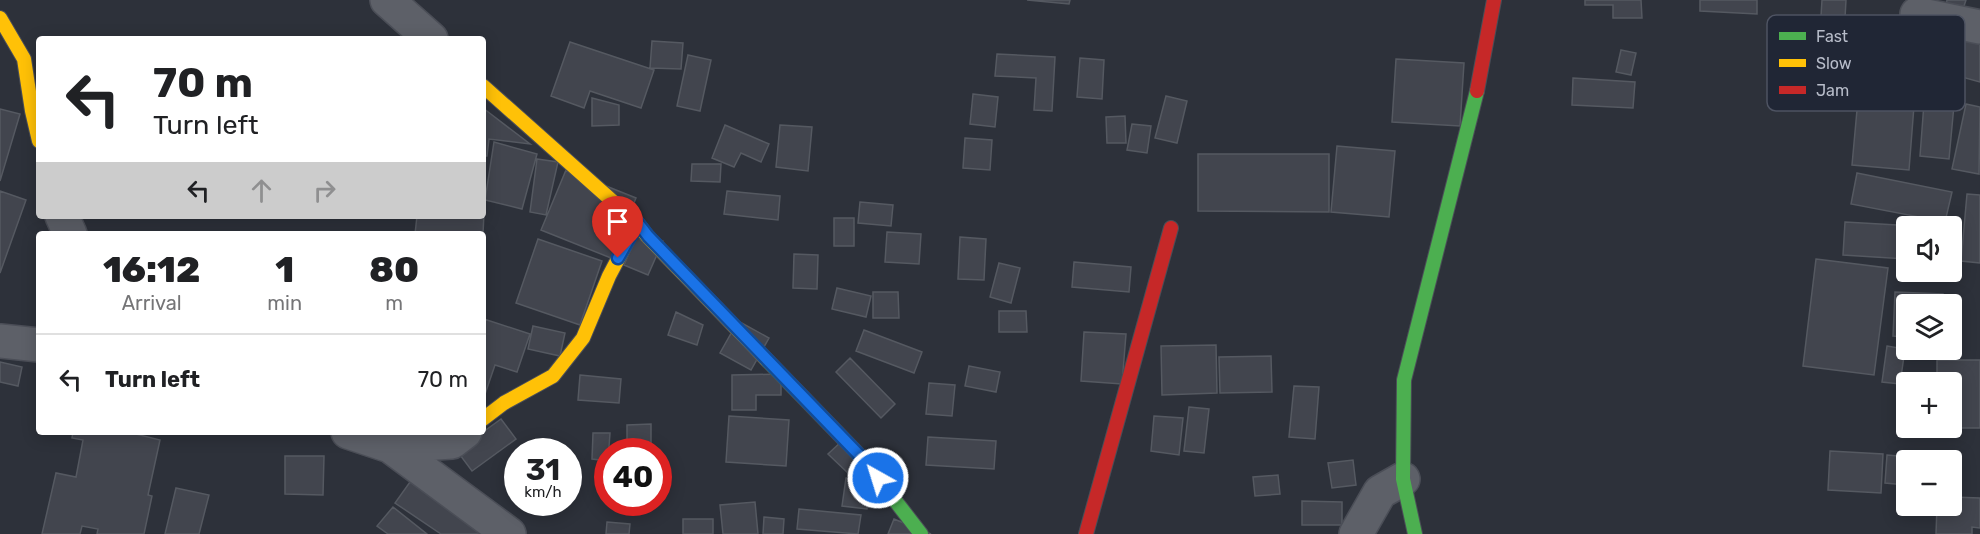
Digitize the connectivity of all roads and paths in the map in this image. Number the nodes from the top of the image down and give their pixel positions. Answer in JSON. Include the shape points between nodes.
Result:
{"nodes":[{"id":1,"x":387,"y":0,"type":"edge"},
{"id":2,"x":1494,"y":0,"type":"edge"},
{"id":3,"x":1917,"y":14,"type":"dead end"},
{"id":4,"x":1922,"y":15,"type":"edge"},
{"id":5,"x":0,"y":18,"type":"edge"},
{"id":6,"x":1965,"y":24,"type":"edge"},
{"id":7,"x":1980,"y":27,"type":"edge"},
{"id":8,"x":427,"y":36,"type":"edge"},
{"id":9,"x":486,"y":89,"type":"edge"},
{"id":10,"x":36,"y":128,"type":"edge"},
{"id":11,"x":638,"y":223,"type":"junction"},
{"id":12,"x":1171,"y":228,"type":"dead end"},
{"id":13,"x":0,"y":341,"type":"edge"},
{"id":14,"x":36,"y":345,"type":"edge"},
{"id":15,"x":486,"y":417,"type":"edge"},
{"id":16,"x":357,"y":435,"type":"edge"},
{"id":17,"x":461,"y":435,"type":"edge"},
{"id":18,"x":390,"y":446,"type":"junction"},
{"id":19,"x":1403,"y":479,"type":"junction"},
{"id":20,"x":509,"y":534,"type":"edge"},
{"id":21,"x":921,"y":534,"type":"edge"},
{"id":22,"x":1086,"y":534,"type":"edge"},
{"id":23,"x":1356,"y":534,"type":"edge"},
{"id":24,"x":1415,"y":534,"type":"edge"}],
"edges":[{"from":1,"to":8,"type":"street"},
{"from":2,"to":19,"type":"street","via":[[1475,100],[1404,380]]},
{"from":3,"to":4,"type":"street"},
{"from":5,"to":10,"type":"street","via":[[24,59]]},
{"from":6,"to":7,"type":"street"},
{"from":9,"to":11,"type":"street"},
{"from":11,"to":15,"type":"street","via":[[609,276],[583,338],[553,376]]},
{"from":11,"to":21,"type":"street","via":[[863,459]]},
{"from":12,"to":22,"type":"street"},
{"from":13,"to":14,"type":"street"},
{"from":16,"to":18,"type":"street"},
{"from":17,"to":18,"type":"street","via":[[452,442]]},
{"from":18,"to":20,"type":"street"},
{"from":19,"to":23,"type":"street","via":[[1380,492]]},
{"from":19,"to":24,"type":"street"}]}
